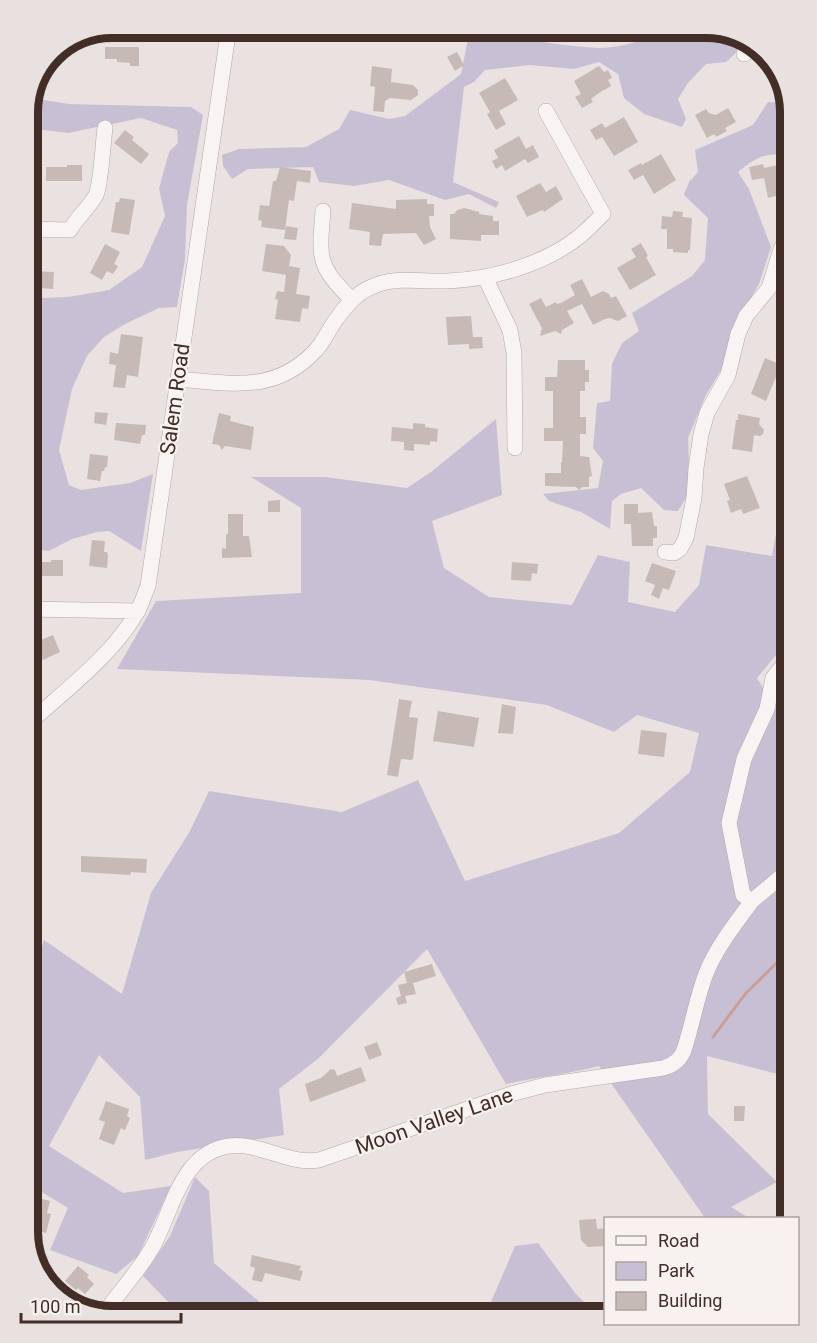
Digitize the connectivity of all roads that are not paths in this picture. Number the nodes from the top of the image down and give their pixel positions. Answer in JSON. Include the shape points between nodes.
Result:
{"nodes":[{"id":1,"x":227,"y":38,"type":"edge"},
{"id":2,"x":546,"y":111,"type":"dead end"},
{"id":3,"x":105,"y":128,"type":"dead end"},
{"id":4,"x":323,"y":211,"type":"dead end"},
{"id":5,"x":38,"y":229,"type":"edge"},
{"id":6,"x":780,"y":252,"type":"edge"},
{"id":7,"x":484,"y":277,"type":"junction"},
{"id":8,"x":352,"y":300,"type":"junction"},
{"id":9,"x":178,"y":379,"type":"junction"},
{"id":10,"x":515,"y":448,"type":"dead end"},
{"id":11,"x":664,"y":552,"type":"dead end"},
{"id":12,"x":38,"y":609,"type":"edge"},
{"id":13,"x":138,"y":611,"type":"junction"},
{"id":14,"x":780,"y":669,"type":"edge"},
{"id":15,"x":38,"y":715,"type":"edge"},
{"id":16,"x":780,"y":877,"type":"edge"},
{"id":17,"x":752,"y":901,"type":"junction"},
{"id":18,"x":110,"y":1305,"type":"edge"}],
"edges":[{"from":1,"to":9,"type":"street","name":"Salem Road"},
{"from":2,"to":7,"type":"street","via":[[603,214],[579,237],[553,253],[525,266]]},
{"from":3,"to":5,"type":"street","via":[[97,193],[70,230]]},
{"from":4,"to":8,"type":"street","via":[[323,263]]},
{"from":6,"to":11,"type":"street","via":[[769,288],[746,316],[728,375],[707,413],[686,538],[674,554]]},
{"from":7,"to":8,"type":"street","via":[[392,281],[368,288]]},
{"from":7,"to":10,"type":"street","via":[[510,330],[514,353]]},
{"from":8,"to":9,"type":"street","via":[[316,350],[286,374],[243,384]]},
{"from":9,"to":13,"type":"street","name":"Salem Road","via":[[147,586]]},
{"from":12,"to":13,"type":"street"},
{"from":13,"to":15,"type":"street","name":"Salem Road","via":[[105,653]]},
{"from":14,"to":17,"type":"street","via":[[773,678],[767,709],[744,759],[729,823],[743,895]]},
{"from":16,"to":17,"type":"street"},
{"from":17,"to":18,"type":"street","name":"Moon Valley Lane","via":[[708,970],[682,1056],[675,1063],[511,1094],[319,1160],[298,1160],[244,1145],[214,1150],[188,1172],[152,1248]]}]}
